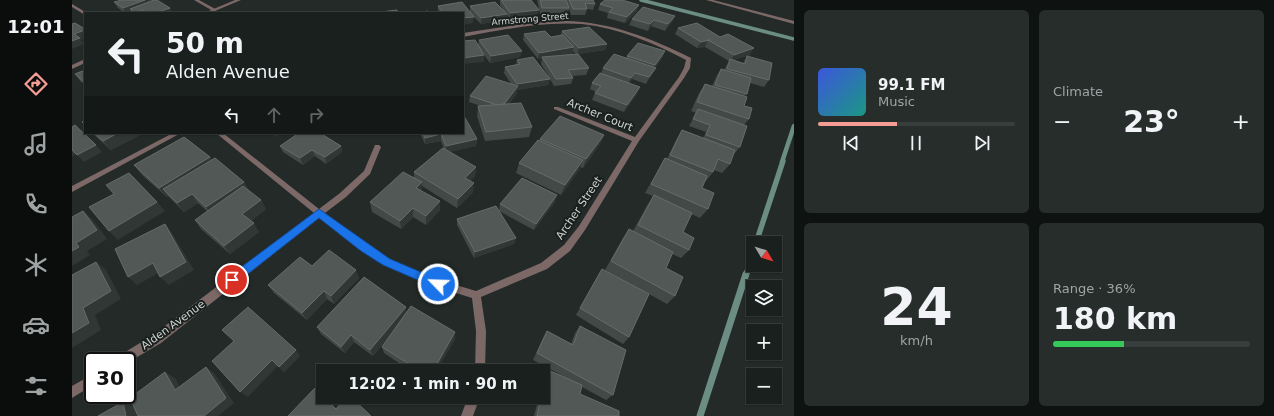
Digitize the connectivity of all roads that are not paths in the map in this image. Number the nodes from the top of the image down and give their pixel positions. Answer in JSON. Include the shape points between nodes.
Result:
{"nodes":[{"id":1,"x":196,"y":0,"type":"edge"},
{"id":2,"x":239,"y":0,"type":"edge"},
{"id":3,"x":708,"y":0,"type":"edge"},
{"id":4,"x":72,"y":5,"type":"edge"},
{"id":5,"x":215,"y":10,"type":"junction"},
{"id":6,"x":209,"y":12,"type":"edge"},
{"id":7,"x":84,"y":13,"type":"edge"},
{"id":8,"x":794,"y":23,"type":"edge"},
{"id":9,"x":464,"y":35,"type":"edge"},
{"id":10,"x":689,"y":59,"type":"joint"},
{"id":11,"x":84,"y":62,"type":"edge"},
{"id":12,"x":72,"y":67,"type":"edge"},
{"id":13,"x":556,"y":108,"type":"dead end"},
{"id":14,"x":176,"y":134,"type":"edge"},
{"id":15,"x":220,"y":134,"type":"edge"},
{"id":16,"x":636,"y":140,"type":"junction"},
{"id":17,"x":377,"y":147,"type":"dead end"},
{"id":18,"x":72,"y":189,"type":"edge"},
{"id":19,"x":319,"y":213,"type":"junction"},
{"id":20,"x":476,"y":295,"type":"junction"},
{"id":21,"x":135,"y":352,"type":"edge"},
{"id":22,"x":480,"y":364,"type":"edge"},
{"id":23,"x":84,"y":385,"type":"edge"},
{"id":24,"x":72,"y":392,"type":"edge"},
{"id":25,"x":471,"y":404,"type":"edge"},
{"id":26,"x":467,"y":416,"type":"edge"}],
"edges":[{"from":1,"to":5,"type":"street"},
{"from":2,"to":5,"type":"street"},
{"from":3,"to":8,"type":"street"},
{"from":4,"to":7,"type":"street"},
{"from":5,"to":6,"type":"street"},
{"from":9,"to":10,"type":"street","name":"Armstrong Street","via":[[545,24],[596,24],[660,44]]},
{"from":10,"to":16,"type":"street","name":"Archer Street","via":[[682,77]]},
{"from":11,"to":12,"type":"street"},
{"from":13,"to":16,"type":"street","name":"Archer Court"},
{"from":14,"to":18,"type":"street"},
{"from":15,"to":19,"type":"street"},
{"from":16,"to":20,"type":"street","name":"Archer Street","via":[[582,228],[566,248],[544,266]]},
{"from":17,"to":19,"type":"street","name":"Alden Avenue","via":[[367,172]]},
{"from":19,"to":20,"type":"street","via":[[387,262],[438,284]]},
{"from":19,"to":21,"type":"street","name":"Alden Avenue","via":[[157,338]]},
{"from":20,"to":22,"type":"street","via":[[481,332]]},
{"from":23,"to":24,"type":"street"},
{"from":25,"to":26,"type":"street"}]}
